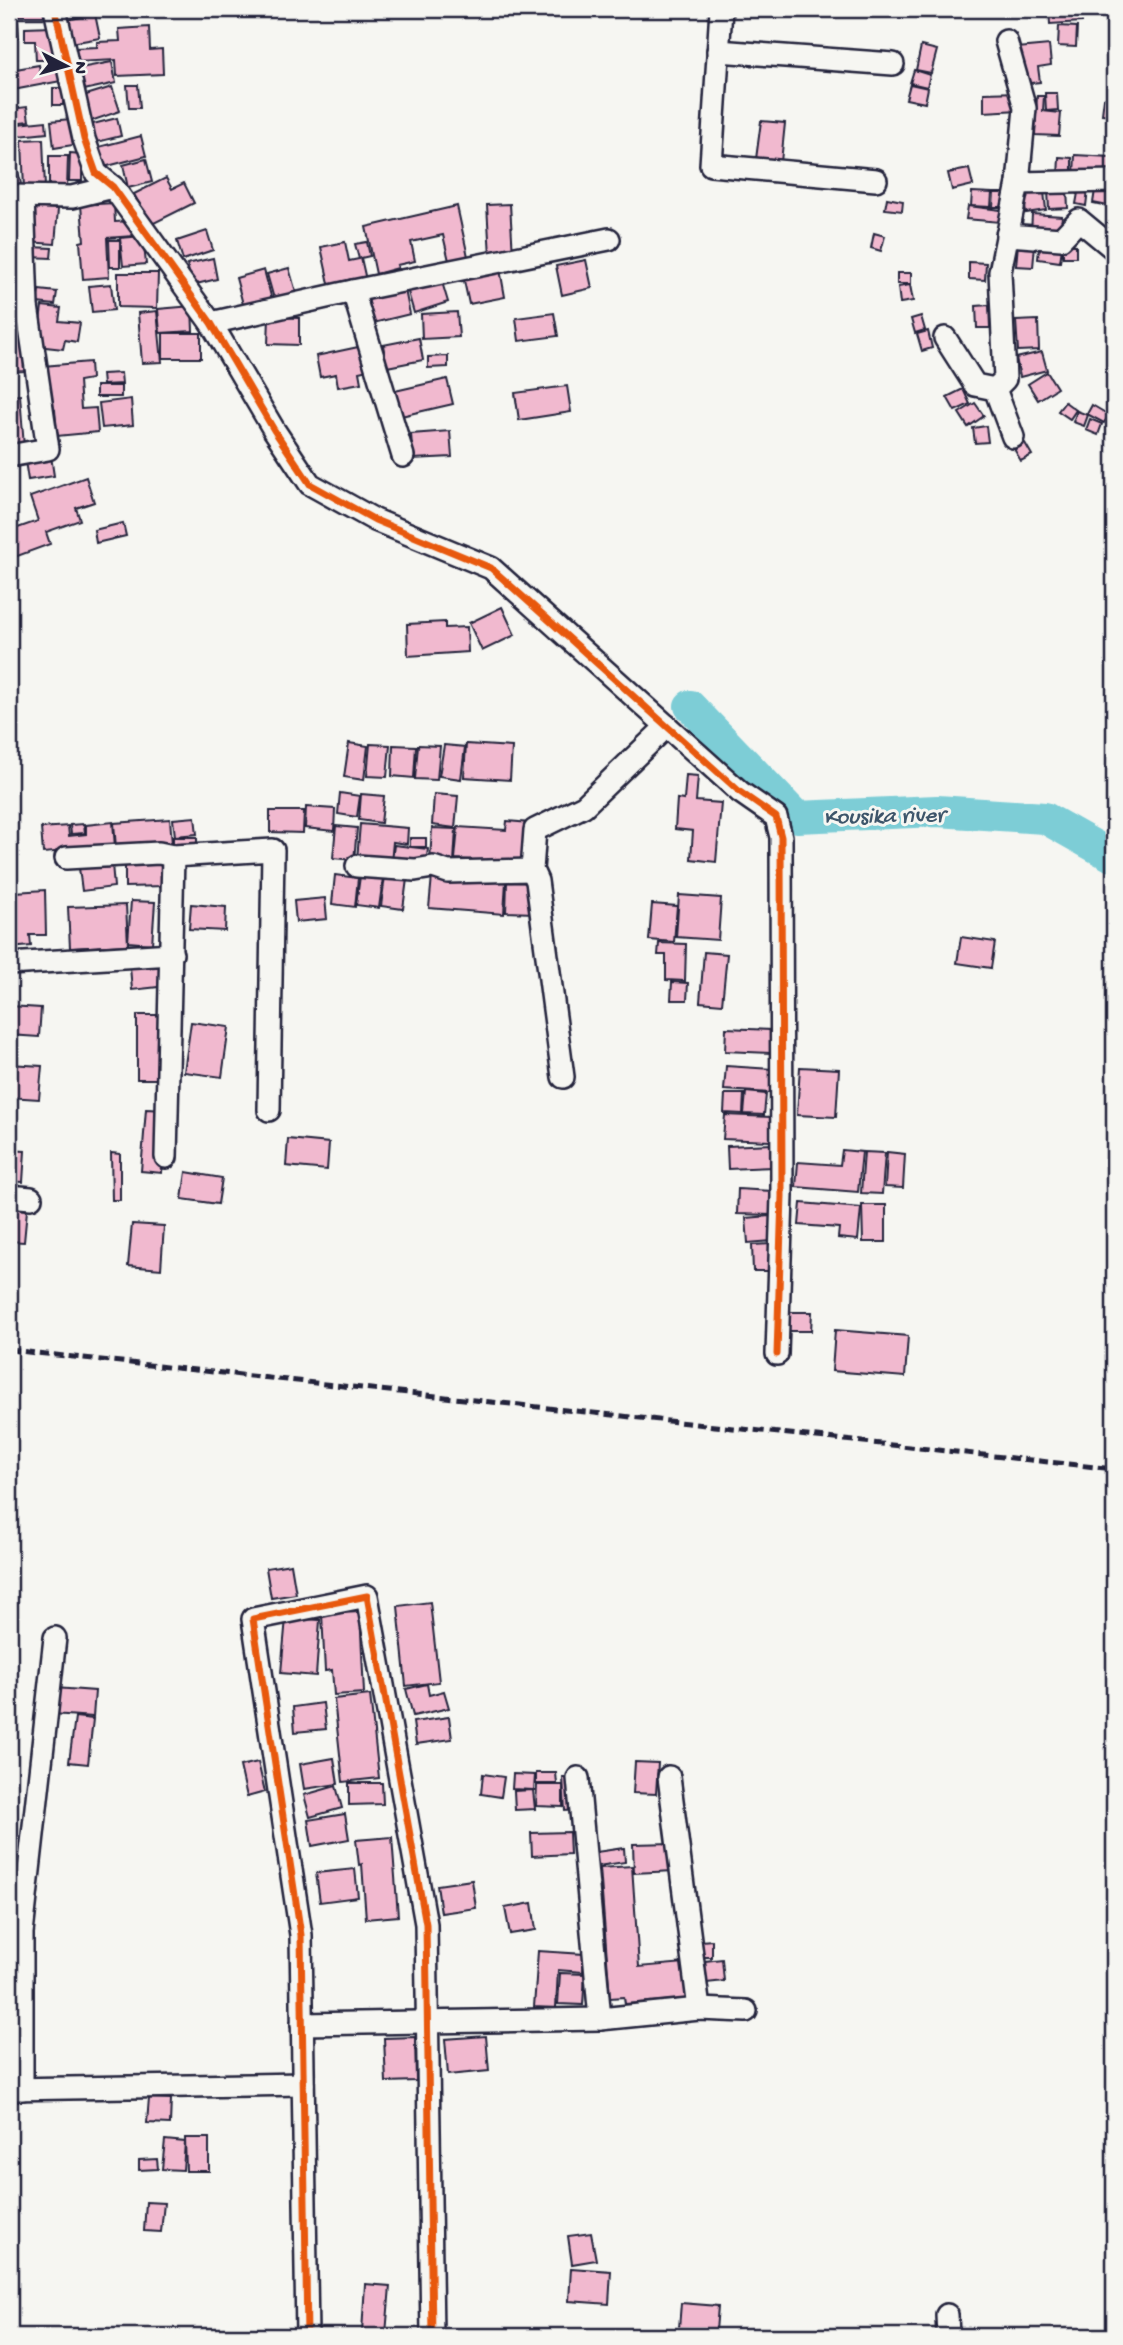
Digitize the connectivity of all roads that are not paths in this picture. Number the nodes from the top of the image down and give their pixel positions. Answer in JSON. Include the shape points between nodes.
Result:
{"nodes":[{"id":1,"x":55,"y":9,"type":"edge"},
{"id":2,"x":721,"y":9,"type":"edge"},
{"id":3,"x":1006,"y":41,"type":"dead end"},
{"id":4,"x":718,"y":51,"type":"junction"},
{"id":5,"x":892,"y":64,"type":"dead end"},
{"id":6,"x":876,"y":180,"type":"dead end"},
{"id":7,"x":1114,"y":181,"type":"edge"},
{"id":8,"x":1018,"y":183,"type":"junction"},
{"id":9,"x":113,"y":187,"type":"junction"},
{"id":10,"x":16,"y":196,"type":"edge"},
{"id":11,"x":1007,"y":235,"type":"junction"},
{"id":12,"x":609,"y":239,"type":"dead end"},
{"id":13,"x":1114,"y":249,"type":"edge"},
{"id":14,"x":354,"y":290,"type":"junction"},
{"id":15,"x":18,"y":307,"type":"edge"},
{"id":16,"x":211,"y":323,"type":"junction"},
{"id":17,"x":945,"y":338,"type":"dead end"},
{"id":18,"x":995,"y":388,"type":"junction"},
{"id":19,"x":1013,"y":436,"type":"dead end"},
{"id":20,"x":9,"y":456,"type":"edge"},
{"id":21,"x":403,"y":456,"type":"dead end"},
{"id":22,"x":667,"y":726,"type":"junction"},
{"id":23,"x":173,"y":856,"type":"junction"},
{"id":24,"x":66,"y":858,"type":"dead end"},
{"id":25,"x":357,"y":866,"type":"dead end"},
{"id":26,"x":532,"y":870,"type":"junction"},
{"id":27,"x":172,"y":954,"type":"junction"},
{"id":28,"x":9,"y":964,"type":"edge"},
{"id":29,"x":563,"y":1077,"type":"dead end"},
{"id":30,"x":269,"y":1110,"type":"dead end"},
{"id":31,"x":166,"y":1157,"type":"dead end"},
{"id":32,"x":9,"y":1196,"type":"edge"},
{"id":33,"x":31,"y":1198,"type":"dead end"},
{"id":34,"x":777,"y":1354,"type":"dead end"},
{"id":35,"x":55,"y":1638,"type":"dead end"},
{"id":36,"x":669,"y":1777,"type":"dead end"},
{"id":37,"x":578,"y":1778,"type":"dead end"},
{"id":38,"x":699,"y":2009,"type":"junction"},
{"id":39,"x":746,"y":2011,"type":"dead end"},
{"id":40,"x":600,"y":2019,"type":"junction"},
{"id":41,"x":428,"y":2023,"type":"junction"},
{"id":42,"x":302,"y":2024,"type":"junction"},
{"id":43,"x":303,"y":2084,"type":"junction"},
{"id":44,"x":15,"y":2089,"type":"edge"},
{"id":45,"x":947,"y":2315,"type":"dead end"},
{"id":46,"x":307,"y":2336,"type":"edge"},
{"id":47,"x":432,"y":2336,"type":"edge"},
{"id":48,"x":948,"y":2336,"type":"edge"}],
"edges":[{"from":1,"to":9,"type":"street","via":[[84,139],[96,173]]},
{"from":2,"to":4,"type":"street"},
{"from":3,"to":8,"type":"street","via":[[1025,108]]},
{"from":4,"to":5,"type":"street"},
{"from":4,"to":6,"type":"street","via":[[711,165]]},
{"from":7,"to":8,"type":"street"},
{"from":8,"to":11,"type":"street"},
{"from":9,"to":10,"type":"street","via":[[72,197]]},
{"from":9,"to":16,"type":"street"},
{"from":10,"to":15,"type":"street"},
{"from":11,"to":13,"type":"street","via":[[1061,239],[1079,220]]},
{"from":11,"to":18,"type":"street","via":[[1000,272],[1005,379]]},
{"from":12,"to":14,"type":"street"},
{"from":14,"to":16,"type":"street"},
{"from":14,"to":21,"type":"street"},
{"from":15,"to":20,"type":"street","via":[[48,449]]},
{"from":16,"to":22,"type":"street","via":[[310,484],[375,520],[491,568]]},
{"from":17,"to":18,"type":"street","via":[[975,385]]},
{"from":18,"to":19,"type":"street"},
{"from":22,"to":26,"type":"street","via":[[584,806],[535,830]]},
{"from":22,"to":34,"type":"street","via":[[740,792],[776,817],[781,837],[782,1196]]},
{"from":23,"to":24,"type":"street"},
{"from":23,"to":27,"type":"street"},
{"from":23,"to":30,"type":"street","via":[[273,850]]},
{"from":25,"to":26,"type":"street","via":[[433,867],[448,872]]},
{"from":26,"to":29,"type":"street"},
{"from":27,"to":28,"type":"street"},
{"from":27,"to":31,"type":"street"},
{"from":32,"to":33,"type":"street"},
{"from":35,"to":44,"type":"street","via":[[22,1933]]},
{"from":36,"to":38,"type":"street"},
{"from":37,"to":40,"type":"street"},
{"from":38,"to":39,"type":"street"},
{"from":38,"to":40,"type":"street"},
{"from":40,"to":41,"type":"street"},
{"from":41,"to":42,"type":"street"},
{"from":41,"to":42,"type":"street","via":[[425,1924],[367,1596],[253,1619],[301,1936]]},
{"from":41,"to":47,"type":"street"},
{"from":42,"to":43,"type":"street"},
{"from":43,"to":44,"type":"street"},
{"from":43,"to":46,"type":"street"},
{"from":45,"to":48,"type":"street"}]}
